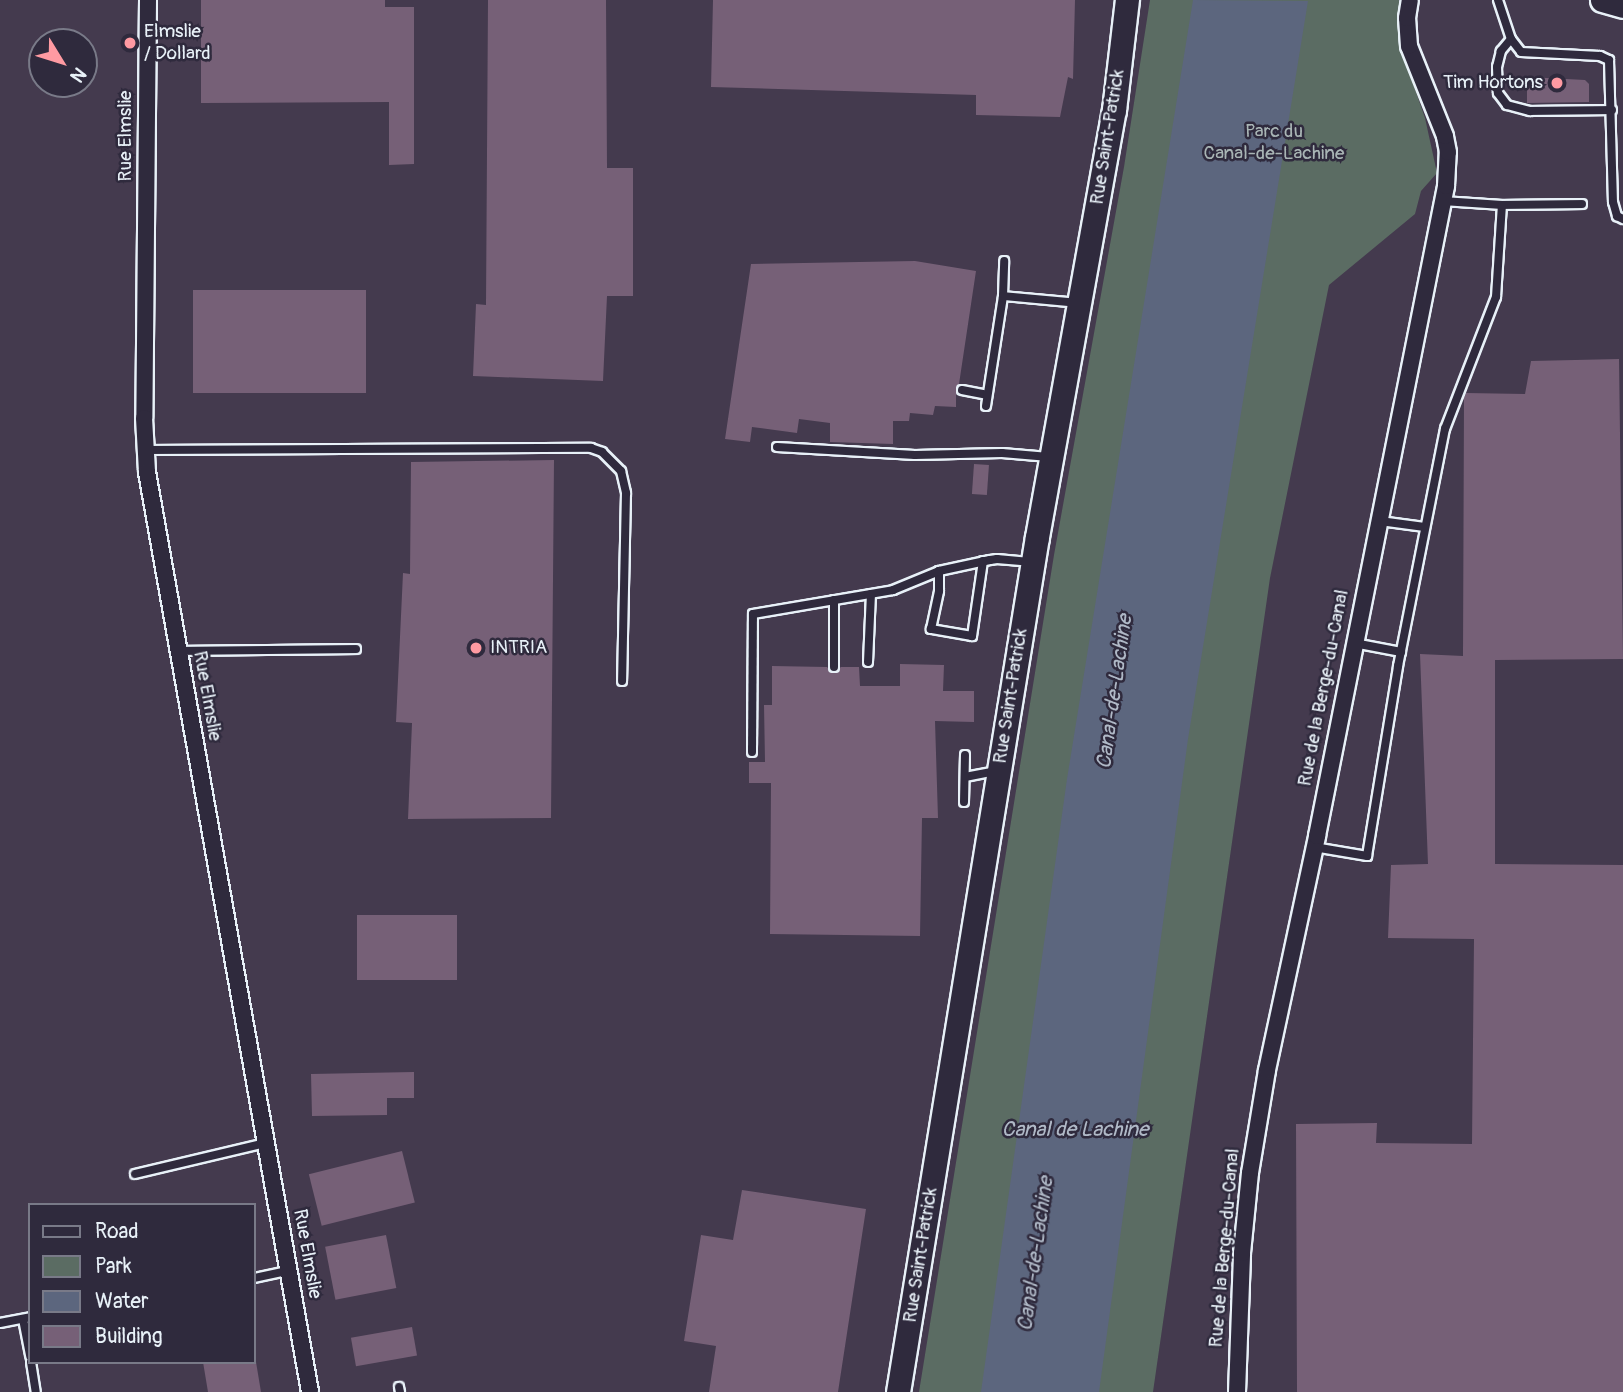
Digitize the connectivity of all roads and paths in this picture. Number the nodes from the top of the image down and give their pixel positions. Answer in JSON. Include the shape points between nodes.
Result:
{"nodes":[{"id":1,"x":148,"y":0,"type":"edge"},
{"id":2,"x":1127,"y":0,"type":"edge"},
{"id":3,"x":1410,"y":0,"type":"edge"},
{"id":4,"x":1497,"y":0,"type":"edge"},
{"id":5,"x":1602,"y":0,"type":"edge"},
{"id":6,"x":1623,"y":6,"type":"edge"},
{"id":7,"x":1511,"y":39,"type":"junction"},
{"id":8,"x":1612,"y":110,"type":"junction"},
{"id":9,"x":1443,"y":201,"type":"junction"},
{"id":10,"x":1581,"y":204,"type":"dead end"},
{"id":11,"x":1502,"y":205,"type":"junction"},
{"id":12,"x":1623,"y":219,"type":"edge"},
{"id":13,"x":1004,"y":261,"type":"dead end"},
{"id":14,"x":1003,"y":296,"type":"junction"},
{"id":15,"x":1081,"y":303,"type":"junction"},
{"id":16,"x":962,"y":390,"type":"dead end"},
{"id":17,"x":987,"y":395,"type":"junction"},
{"id":18,"x":986,"y":406,"type":"dead end"},
{"id":19,"x":777,"y":447,"type":"dead end"},
{"id":20,"x":145,"y":450,"type":"junction"},
{"id":21,"x":1052,"y":457,"type":"junction"},
{"id":22,"x":1378,"y":521,"type":"junction"},
{"id":23,"x":1425,"y":527,"type":"junction"},
{"id":24,"x":984,"y":561,"type":"junction"},
{"id":25,"x":1033,"y":562,"type":"junction"},
{"id":26,"x":939,"y":570,"type":"junction"},
{"id":27,"x":871,"y":594,"type":"junction"},
{"id":28,"x":834,"y":600,"type":"junction"},
{"id":29,"x":1354,"y":643,"type":"junction"},
{"id":30,"x":356,"y":649,"type":"dead end"},
{"id":31,"x":178,"y":651,"type":"junction"},
{"id":32,"x":1401,"y":652,"type":"junction"},
{"id":33,"x":868,"y":662,"type":"dead end"},
{"id":34,"x":834,"y":667,"type":"dead end"},
{"id":35,"x":622,"y":681,"type":"dead end"},
{"id":36,"x":752,"y":752,"type":"dead end"},
{"id":37,"x":965,"y":755,"type":"dead end"},
{"id":38,"x":999,"y":771,"type":"junction"},
{"id":39,"x":965,"y":777,"type":"junction"},
{"id":40,"x":964,"y":802,"type":"dead end"},
{"id":41,"x":1314,"y":847,"type":"junction"},
{"id":42,"x":265,"y":1143,"type":"junction"},
{"id":43,"x":135,"y":1174,"type":"dead end"},
{"id":44,"x":288,"y":1271,"type":"junction"},
{"id":45,"x":256,"y":1278,"type":"edge"},
{"id":46,"x":26,"y":1318,"type":"edge"},
{"id":47,"x":0,"y":1323,"type":"edge"},
{"id":48,"x":28,"y":1337,"type":"edge"},
{"id":49,"x":31,"y":1364,"type":"edge"},
{"id":50,"x":36,"y":1392,"type":"edge"},
{"id":51,"x":310,"y":1392,"type":"edge"},
{"id":52,"x":898,"y":1392,"type":"edge"},
{"id":53,"x":1237,"y":1392,"type":"edge"}],
"edges":[{"from":1,"to":20,"type":"street","name":"Rue Elmslie"},
{"from":2,"to":15,"type":"main road","name":"Rue Saint-Patrick"},
{"from":3,"to":9,"type":"street","name":"Rue de la Berge-du-Canal","via":[[1409,46],[1447,144]]},
{"from":4,"to":7,"type":"lane"},
{"from":5,"to":6,"type":"main road"},
{"from":7,"to":8,"type":"lane","via":[[1525,53],[1605,57],[1611,67]]},
{"from":7,"to":8,"type":"lane","via":[[1501,51],[1497,67],[1498,93],[1507,105],[1530,111]]},
{"from":8,"to":12,"type":"lane","via":[[1613,202]]},
{"from":9,"to":11,"type":"lane"},
{"from":9,"to":22,"type":"street","name":"Rue de la Berge-du-Canal"},
{"from":10,"to":11,"type":"lane"},
{"from":11,"to":23,"type":"lane","via":[[1496,297],[1450,411]]},
{"from":13,"to":14,"type":"lane"},
{"from":14,"to":15,"type":"lane"},
{"from":14,"to":17,"type":"lane"},
{"from":15,"to":21,"type":"main road","name":"Rue Saint-Patrick"},
{"from":16,"to":17,"type":"lane"},
{"from":17,"to":18,"type":"lane"},
{"from":19,"to":21,"type":"lane"},
{"from":20,"to":31,"type":"street","name":"Rue Elmslie"},
{"from":20,"to":35,"type":"lane","via":[[591,448],[602,452],[621,471],[626,493]]},
{"from":21,"to":25,"type":"main road","name":"Rue Saint-Patrick"},
{"from":22,"to":23,"type":"lane"},
{"from":22,"to":29,"type":"street","name":"Rue de la Berge-du-Canal"},
{"from":23,"to":32,"type":"lane"},
{"from":24,"to":25,"type":"lane"},
{"from":24,"to":26,"type":"lane"},
{"from":24,"to":26,"type":"lane","via":[[972,636],[931,629]]},
{"from":25,"to":38,"type":"main road","name":"Rue Saint-Patrick"},
{"from":26,"to":27,"type":"lane","via":[[893,590]]},
{"from":27,"to":28,"type":"lane"},
{"from":27,"to":33,"type":"lane"},
{"from":28,"to":34,"type":"lane"},
{"from":28,"to":36,"type":"lane","via":[[753,614]]},
{"from":29,"to":32,"type":"lane"},
{"from":29,"to":41,"type":"street","name":"Rue de la Berge-du-Canal"},
{"from":30,"to":31,"type":"lane"},
{"from":31,"to":42,"type":"street","name":"Rue Elmslie"},
{"from":32,"to":41,"type":"lane","via":[[1367,856]]},
{"from":37,"to":39,"type":"lane"},
{"from":38,"to":39,"type":"lane"},
{"from":38,"to":52,"type":"main road","name":"Rue Saint-Patrick"},
{"from":39,"to":40,"type":"lane"},
{"from":41,"to":53,"type":"street","name":"Rue de la Berge-du-Canal","via":[[1275,1026],[1250,1173],[1238,1302]]},
{"from":42,"to":43,"type":"lane"},
{"from":42,"to":44,"type":"street","name":"Rue Elmslie"},
{"from":44,"to":45,"type":"lane"},
{"from":44,"to":51,"type":"street","name":"Rue Elmslie"},
{"from":46,"to":47,"type":"lane"},
{"from":46,"to":48,"type":"lane"},
{"from":49,"to":50,"type":"lane"}]}
